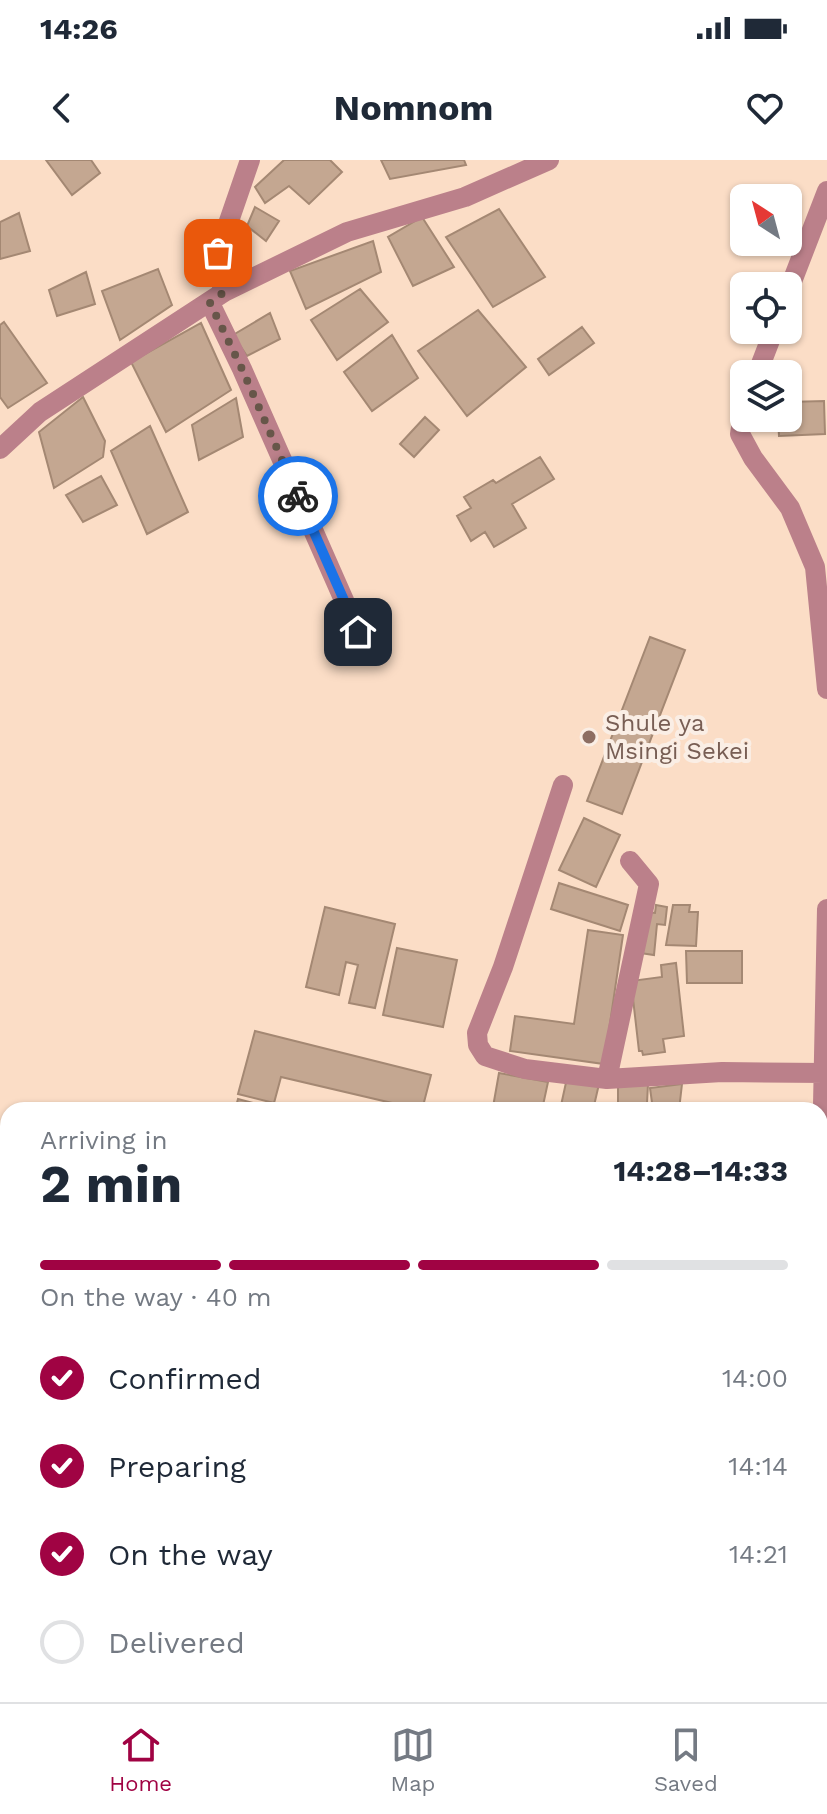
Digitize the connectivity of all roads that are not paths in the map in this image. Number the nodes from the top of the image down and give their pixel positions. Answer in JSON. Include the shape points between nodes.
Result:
{"nodes":[{"id":1,"x":250,"y":160,"type":"edge"},
{"id":2,"x":549,"y":160,"type":"edge"},
{"id":3,"x":827,"y":191,"type":"edge"},
{"id":4,"x":796,"y":272,"type":"edge"},
{"id":5,"x":217,"y":297,"type":"junction"},
{"id":6,"x":740,"y":432,"type":"edge"},
{"id":7,"x":0,"y":449,"type":"edge"},
{"id":8,"x":358,"y":632,"type":"dead end"},
{"id":9,"x":827,"y":689,"type":"edge"},
{"id":10,"x":563,"y":785,"type":"dead end"},
{"id":11,"x":630,"y":861,"type":"dead end"},
{"id":12,"x":827,"y":909,"type":"edge"},
{"id":13,"x":825,"y":1073,"type":"junction"},
{"id":14,"x":607,"y":1079,"type":"junction"},
{"id":15,"x":824,"y":1102,"type":"edge"}],
"edges":[{"from":1,"to":5,"type":"street","via":[[218,253]]},
{"from":2,"to":5,"type":"street","via":[[465,197],[347,232]]},
{"from":3,"to":4,"type":"street"},
{"from":5,"to":7,"type":"street","via":[[40,412]]},
{"from":5,"to":8,"type":"street","via":[[248,381]]},
{"from":6,"to":9,"type":"street","via":[[790,508],[815,567]]},
{"from":10,"to":14,"type":"street","via":[[477,1033],[478,1045],[485,1056],[525,1069]]},
{"from":11,"to":14,"type":"street","via":[[649,884]]},
{"from":12,"to":13,"type":"street"},
{"from":13,"to":14,"type":"street"},
{"from":13,"to":15,"type":"street"}]}
